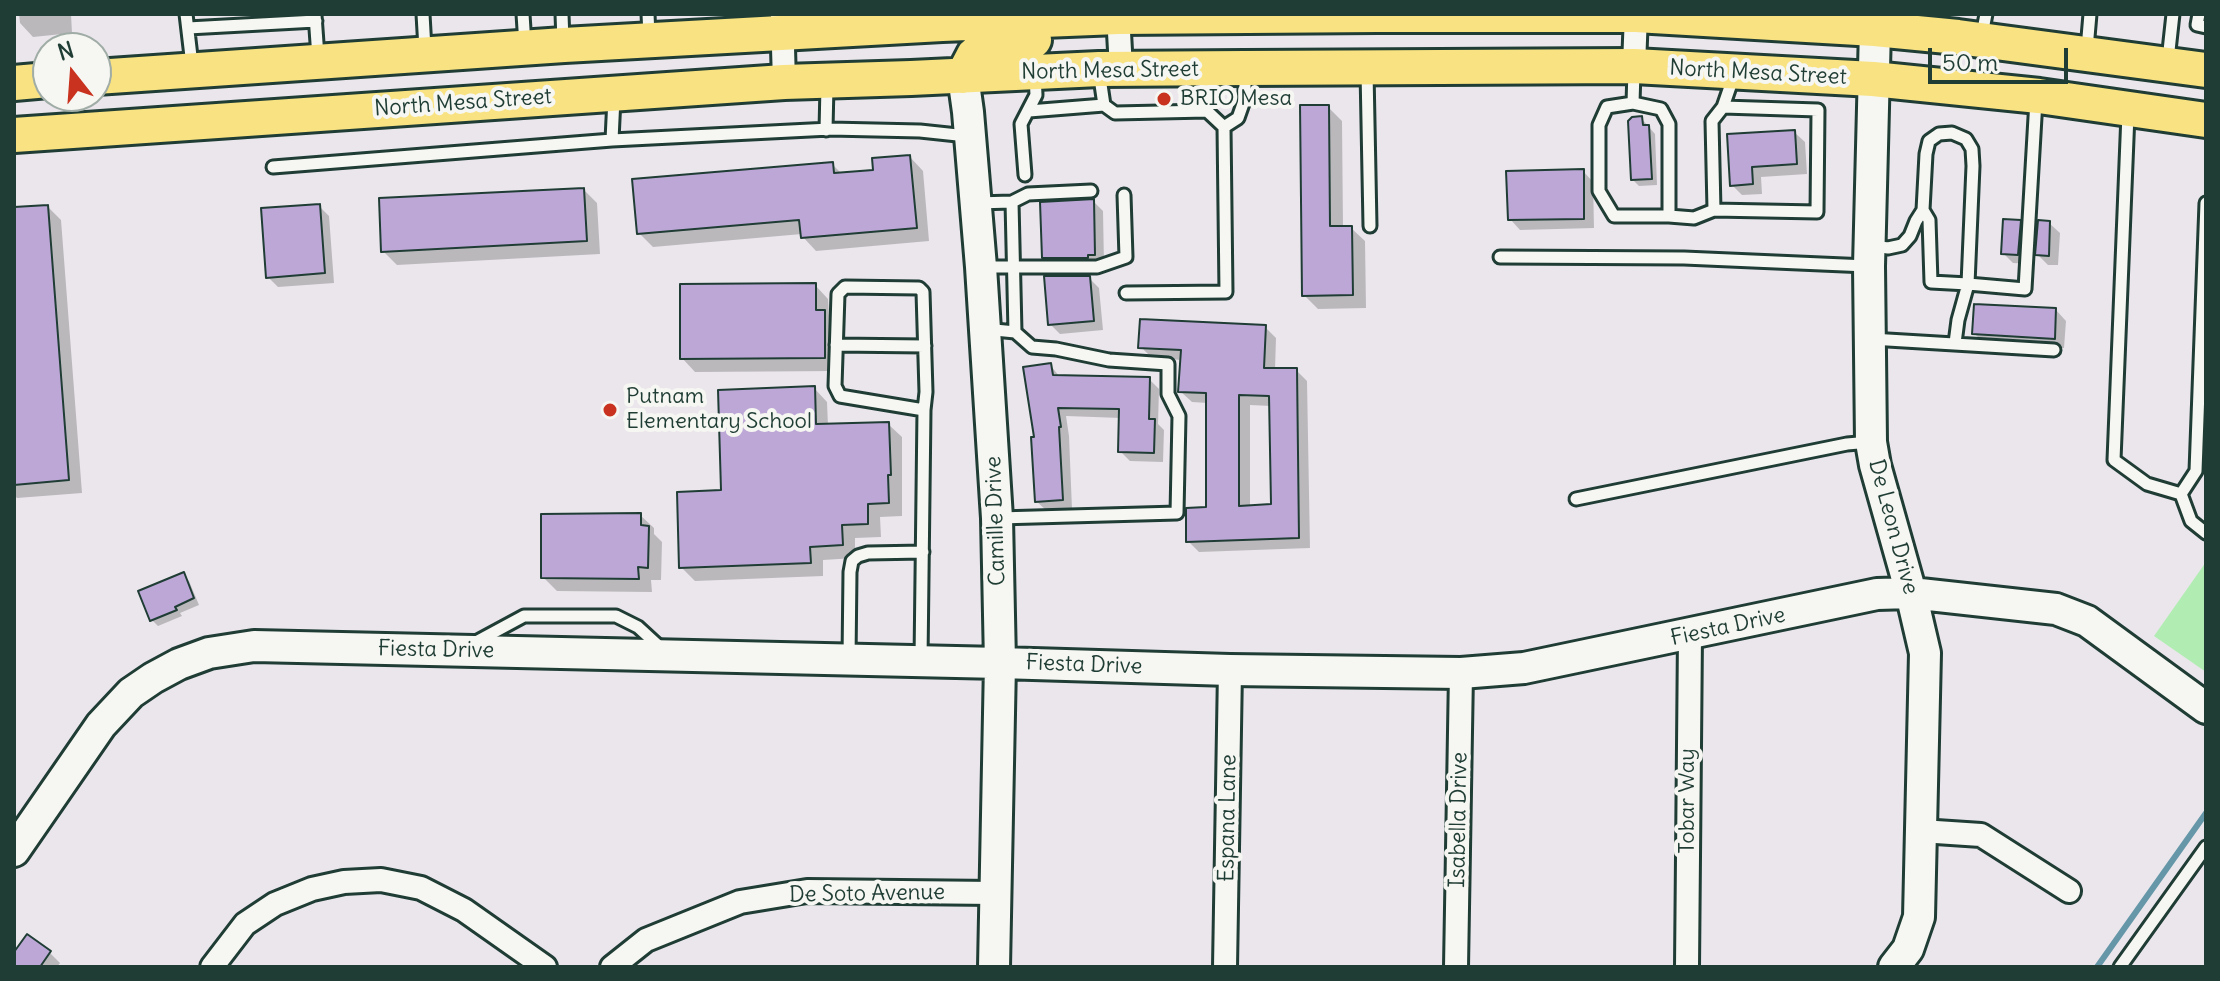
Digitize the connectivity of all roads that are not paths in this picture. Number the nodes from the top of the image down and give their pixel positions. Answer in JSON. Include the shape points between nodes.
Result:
{"nodes":[{"id":1,"x":186,"y":14,"type":"edge"},
{"id":2,"x":423,"y":14,"type":"edge"},
{"id":3,"x":1480,"y":14,"type":"edge"},
{"id":4,"x":1578,"y":14,"type":"edge"},
{"id":5,"x":1636,"y":14,"type":"edge"},
{"id":6,"x":2090,"y":14,"type":"edge"},
{"id":7,"x":2173,"y":14,"type":"edge"},
{"id":8,"x":2199,"y":14,"type":"edge"},
{"id":9,"x":1290,"y":15,"type":"edge"},
{"id":10,"x":1377,"y":15,"type":"edge"},
{"id":11,"x":1110,"y":16,"type":"edge"},
{"id":12,"x":1725,"y":17,"type":"edge"},
{"id":13,"x":315,"y":18,"type":"edge"},
{"id":14,"x":930,"y":19,"type":"edge"},
{"id":15,"x":844,"y":21,"type":"edge"},
{"id":16,"x":782,"y":23,"type":"edge"},
{"id":17,"x":649,"y":27,"type":"edge"},
{"id":18,"x":1893,"y":27,"type":"junction"},
{"id":19,"x":1984,"y":27,"type":"edge"},
{"id":20,"x":2206,"y":27,"type":"edge"},
{"id":21,"x":188,"y":28,"type":"junction"},
{"id":22,"x":563,"y":29,"type":"edge"},
{"id":23,"x":524,"y":31,"type":"edge"},
{"id":24,"x":2087,"y":53,"type":"junction"},
{"id":25,"x":425,"y":54,"type":"junction"},
{"id":26,"x":319,"y":61,"type":"junction"},
{"id":27,"x":2168,"y":65,"type":"junction"},
{"id":28,"x":1634,"y":66,"type":"junction"},
{"id":29,"x":1367,"y":67,"type":"junction"},
{"id":30,"x":1206,"y":68,"type":"junction"},
{"id":31,"x":1245,"y":68,"type":"junction"},
{"id":32,"x":1110,"y":69,"type":"junction"},
{"id":33,"x":192,"y":70,"type":"junction"},
{"id":34,"x":2206,"y":70,"type":"edge"},
{"id":35,"x":1035,"y":72,"type":"junction"},
{"id":36,"x":1735,"y":72,"type":"junction"},
{"id":37,"x":112,"y":76,"type":"edge"},
{"id":38,"x":963,"y":76,"type":"junction"},
{"id":39,"x":1873,"y":79,"type":"junction"},
{"id":40,"x":827,"y":80,"type":"junction"},
{"id":41,"x":784,"y":82,"type":"junction"},
{"id":42,"x":614,"y":93,"type":"junction"},
{"id":43,"x":2036,"y":96,"type":"junction"},
{"id":44,"x":1633,"y":103,"type":"junction"},
{"id":45,"x":1104,"y":105,"type":"junction"},
{"id":46,"x":1723,"y":107,"type":"junction"},
{"id":47,"x":2128,"y":109,"type":"junction"},
{"id":48,"x":1029,"y":111,"type":"junction"},
{"id":49,"x":1207,"y":111,"type":"junction"},
{"id":50,"x":320,"y":112,"type":"junction"},
{"id":51,"x":2206,"y":120,"type":"edge"},
{"id":52,"x":1224,"y":127,"type":"junction"},
{"id":53,"x":826,"y":130,"type":"junction"},
{"id":54,"x":14,"y":135,"type":"edge"},
{"id":55,"x":970,"y":136,"type":"junction"},
{"id":56,"x":612,"y":140,"type":"junction"},
{"id":57,"x":273,"y":167,"type":"dead end"},
{"id":58,"x":1025,"y":175,"type":"dead end"},
{"id":59,"x":1091,"y":191,"type":"dead end"},
{"id":60,"x":1124,"y":195,"type":"dead end"},
{"id":61,"x":1012,"y":202,"type":"junction"},
{"id":62,"x":976,"y":203,"type":"junction"},
{"id":63,"x":2206,"y":203,"type":"edge"},
{"id":64,"x":1714,"y":210,"type":"junction"},
{"id":65,"x":1923,"y":210,"type":"junction"},
{"id":66,"x":1669,"y":216,"type":"junction"},
{"id":67,"x":1370,"y":226,"type":"dead end"},
{"id":68,"x":1869,"y":256,"type":"junction"},
{"id":69,"x":1500,"y":257,"type":"dead end"},
{"id":70,"x":981,"y":267,"type":"junction"},
{"id":71,"x":1015,"y":267,"type":"junction"},
{"id":72,"x":1968,"y":284,"type":"junction"},
{"id":73,"x":1126,"y":293,"type":"dead end"},
{"id":74,"x":984,"y":329,"type":"junction"},
{"id":75,"x":1015,"y":332,"type":"junction"},
{"id":76,"x":1870,"y":339,"type":"junction"},
{"id":77,"x":1955,"y":343,"type":"junction"},
{"id":78,"x":836,"y":345,"type":"junction"},
{"id":79,"x":925,"y":346,"type":"junction"},
{"id":80,"x":2054,"y":350,"type":"dead end"},
{"id":81,"x":924,"y":410,"type":"junction"},
{"id":82,"x":1871,"y":442,"type":"junction"},
{"id":83,"x":2181,"y":494,"type":"junction"},
{"id":84,"x":1576,"y":499,"type":"dead end"},
{"id":85,"x":997,"y":518,"type":"junction"},
{"id":86,"x":2206,"y":533,"type":"edge"},
{"id":87,"x":923,"y":552,"type":"junction"},
{"id":88,"x":1911,"y":593,"type":"junction"},
{"id":89,"x":1690,"y":635,"type":"junction"},
{"id":90,"x":849,"y":659,"type":"junction"},
{"id":91,"x":921,"y":661,"type":"junction"},
{"id":92,"x":1000,"y":663,"type":"junction"},
{"id":93,"x":1230,"y":670,"type":"junction"},
{"id":94,"x":1461,"y":673,"type":"junction"},
{"id":95,"x":2206,"y":708,"type":"edge"},
{"id":96,"x":1921,"y":831,"type":"junction"},
{"id":97,"x":2206,"y":847,"type":"edge"},
{"id":98,"x":14,"y":851,"type":"edge"},
{"id":99,"x":2069,"y":891,"type":"dead end"},
{"id":100,"x":995,"y":893,"type":"junction"},
{"id":101,"x":212,"y":967,"type":"edge"},
{"id":102,"x":545,"y":967,"type":"edge"},
{"id":103,"x":612,"y":967,"type":"edge"},
{"id":104,"x":994,"y":967,"type":"edge"},
{"id":105,"x":1225,"y":967,"type":"edge"},
{"id":106,"x":1456,"y":967,"type":"edge"},
{"id":107,"x":1687,"y":967,"type":"edge"},
{"id":108,"x":1894,"y":967,"type":"edge"},
{"id":109,"x":2120,"y":967,"type":"edge"}],
"edges":[{"from":1,"to":21,"type":"lane"},
{"from":2,"to":25,"type":"lane"},
{"from":3,"to":4,"type":"main road"},
{"from":3,"to":10,"type":"main road"},
{"from":4,"to":5,"type":"main road"},
{"from":5,"to":12,"type":"main road"},
{"from":5,"to":28,"type":"street"},
{"from":6,"to":24,"type":"lane"},
{"from":7,"to":27,"type":"lane"},
{"from":8,"to":20,"type":"lane","via":[[2197,25]]},
{"from":9,"to":10,"type":"main road"},
{"from":9,"to":11,"type":"main road"},
{"from":11,"to":14,"type":"main road"},
{"from":11,"to":32,"type":"street"},
{"from":11,"to":38,"type":"main road","via":[[1077,38],[992,43],[974,55]]},
{"from":12,"to":18,"type":"main road"},
{"from":13,"to":21,"type":"lane"},
{"from":13,"to":26,"type":"lane"},
{"from":14,"to":15,"type":"main road"},
{"from":14,"to":38,"type":"main road"},
{"from":15,"to":16,"type":"main road"},
{"from":16,"to":17,"type":"main road"},
{"from":16,"to":41,"type":"street"},
{"from":17,"to":22,"type":"main road"},
{"from":18,"to":19,"type":"main road"},
{"from":18,"to":39,"type":"street","name":"De Leon Drive"},
{"from":19,"to":24,"type":"main road"},
{"from":21,"to":33,"type":"lane"},
{"from":22,"to":23,"type":"main road"},
{"from":23,"to":25,"type":"main road"},
{"from":24,"to":27,"type":"main road"},
{"from":25,"to":26,"type":"main road"},
{"from":26,"to":33,"type":"main road"},
{"from":26,"to":50,"type":"main road"},
{"from":27,"to":34,"type":"main road"},
{"from":28,"to":29,"type":"main road","name":"North Mesa Street"},
{"from":28,"to":36,"type":"main road","name":"North Mesa Street"},
{"from":28,"to":44,"type":"lane"},
{"from":29,"to":31,"type":"main road","name":"North Mesa Street"},
{"from":29,"to":67,"type":"lane"},
{"from":30,"to":31,"type":"main road","name":"North Mesa Street"},
{"from":30,"to":32,"type":"main road","name":"North Mesa Street"},
{"from":30,"to":49,"type":"lane"},
{"from":31,"to":52,"type":"lane","via":[[1245,98],[1238,118]]},
{"from":32,"to":35,"type":"main road","name":"North Mesa Street"},
{"from":32,"to":45,"type":"lane"},
{"from":33,"to":37,"type":"main road"},
{"from":35,"to":38,"type":"main road","name":"North Mesa Street"},
{"from":35,"to":48,"type":"lane","via":[[1036,95]]},
{"from":36,"to":39,"type":"main road","name":"North Mesa Street"},
{"from":36,"to":46,"type":"lane"},
{"from":38,"to":40,"type":"main road","name":"North Mesa Street"},
{"from":38,"to":55,"type":"street","name":"Camille Drive"},
{"from":39,"to":43,"type":"main road","name":"North Mesa Street"},
{"from":39,"to":68,"type":"street","name":"De Leon Drive"},
{"from":40,"to":41,"type":"main road","name":"North Mesa Street"},
{"from":40,"to":53,"type":"lane"},
{"from":41,"to":42,"type":"main road","name":"North Mesa Street"},
{"from":42,"to":50,"type":"main road","name":"North Mesa Street"},
{"from":42,"to":56,"type":"lane"},
{"from":43,"to":47,"type":"main road","name":"North Mesa Street"},
{"from":43,"to":72,"type":"lane","via":[[2025,289]]},
{"from":44,"to":66,"type":"lane","via":[[1661,109],[1669,124]]},
{"from":44,"to":66,"type":"lane","via":[[1607,107],[1599,125],[1599,191],[1614,216]]},
{"from":45,"to":48,"type":"lane"},
{"from":45,"to":49,"type":"lane","via":[[1115,113]]},
{"from":46,"to":64,"type":"lane","via":[[1712,121]]},
{"from":46,"to":64,"type":"lane","via":[[1818,110],[1817,212]]},
{"from":47,"to":51,"type":"main road","name":"North Mesa Street"},
{"from":47,"to":83,"type":"lane","via":[[2114,460],[2147,484]]},
{"from":48,"to":58,"type":"lane","via":[[1021,124]]},
{"from":49,"to":52,"type":"lane"},
{"from":50,"to":54,"type":"main road","name":"North Mesa Street"},
{"from":52,"to":73,"type":"lane","via":[[1226,292]]},
{"from":53,"to":55,"type":"lane"},
{"from":53,"to":56,"type":"lane"},
{"from":55,"to":62,"type":"street","name":"Camille Drive"},
{"from":56,"to":57,"type":"lane"},
{"from":59,"to":61,"type":"lane","via":[[1028,194]]},
{"from":60,"to":71,"type":"lane","via":[[1126,257],[1097,267]]},
{"from":61,"to":62,"type":"lane"},
{"from":61,"to":71,"type":"lane"},
{"from":62,"to":70,"type":"street","name":"Camille Drive"},
{"from":63,"to":83,"type":"lane","via":[[2196,471]]},
{"from":64,"to":66,"type":"lane","via":[[1694,218]]},
{"from":65,"to":68,"type":"lane","via":[[1902,245]]},
{"from":65,"to":72,"type":"lane","via":[[1929,220],[1931,282]]},
{"from":65,"to":72,"type":"lane","via":[[1929,141],[1952,133],[1966,139],[1973,166]]},
{"from":68,"to":69,"type":"lane"},
{"from":68,"to":76,"type":"street","name":"De Leon Drive"},
{"from":70,"to":71,"type":"lane"},
{"from":70,"to":74,"type":"street","name":"Camille Drive"},
{"from":71,"to":75,"type":"lane"},
{"from":72,"to":77,"type":"lane"},
{"from":74,"to":75,"type":"lane"},
{"from":74,"to":85,"type":"street","name":"Camille Drive"},
{"from":75,"to":85,"type":"lane","via":[[1032,347],[1168,364],[1168,394],[1179,416],[1177,513]]},
{"from":76,"to":77,"type":"lane"},
{"from":76,"to":82,"type":"street","name":"De Leon Drive"},
{"from":77,"to":80,"type":"lane"},
{"from":78,"to":79,"type":"lane"},
{"from":78,"to":79,"type":"lane","via":[[838,294],[845,287],[919,288]]},
{"from":78,"to":81,"type":"lane","via":[[835,386],[840,396]]},
{"from":79,"to":81,"type":"lane"},
{"from":81,"to":87,"type":"lane"},
{"from":82,"to":84,"type":"lane"},
{"from":82,"to":88,"type":"street","name":"De Leon Drive"},
{"from":83,"to":86,"type":"lane","via":[[2191,521]]},
{"from":85,"to":92,"type":"street","name":"Camille Drive"},
{"from":87,"to":90,"type":"lane","via":[[868,553],[852,561]]},
{"from":87,"to":91,"type":"lane"},
{"from":88,"to":89,"type":"street","name":"Fiesta Drive","via":[[1877,594]]},
{"from":88,"to":95,"type":"street","name":"Fiesta Drive","via":[[2056,609],[2087,621]]},
{"from":88,"to":96,"type":"street","name":"De Leon Drive","via":[[1925,653]]},
{"from":89,"to":94,"type":"street","name":"Fiesta Drive","via":[[1524,668]]},
{"from":89,"to":107,"type":"street","name":"Tobar Way"},
{"from":90,"to":91,"type":"street","name":"Fiesta Drive"},
{"from":90,"to":98,"type":"street","name":"Fiesta Drive","via":[[254,646],[209,653],[131,693],[101,725]]},
{"from":91,"to":92,"type":"street","name":"Fiesta Drive"},
{"from":92,"to":93,"type":"street","name":"Fiesta Drive"},
{"from":92,"to":100,"type":"street","name":"Camille Drive"},
{"from":93,"to":94,"type":"street","name":"Fiesta Drive"},
{"from":93,"to":105,"type":"street","name":"Espana Lane"},
{"from":94,"to":106,"type":"street","name":"Isabella Drive"},
{"from":96,"to":99,"type":"street","via":[[1981,835]]},
{"from":96,"to":108,"type":"street","name":"De Leon Drive","via":[[1919,917],[1908,949]]},
{"from":97,"to":109,"type":"lane"},
{"from":100,"to":103,"type":"street","name":"De Soto Avenue","via":[[807,891],[740,902],[646,940]]},
{"from":100,"to":104,"type":"street","name":"Camille Drive"},
{"from":101,"to":102,"type":"street","via":[[245,924],[275,904],[312,889],[381,880],[421,888],[464,910]]}]}
